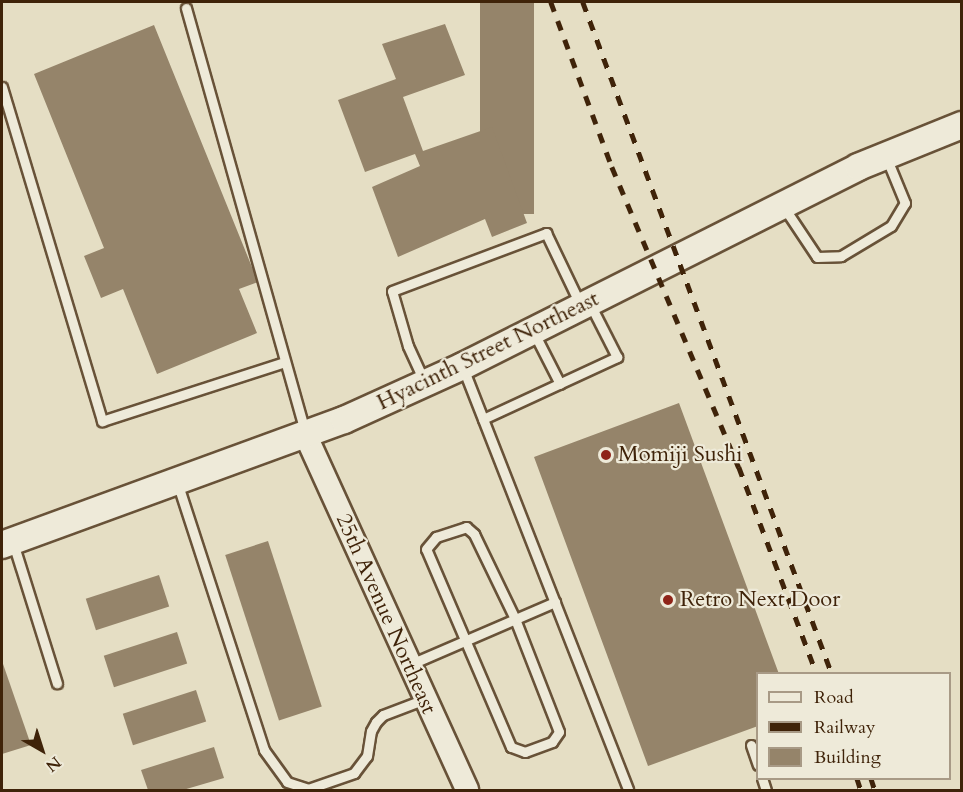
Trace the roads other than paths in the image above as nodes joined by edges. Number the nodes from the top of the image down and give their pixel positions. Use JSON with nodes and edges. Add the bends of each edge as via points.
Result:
{"nodes":[{"id":1,"x":186,"y":8,"type":"dead end"},
{"id":2,"x":2,"y":87,"type":"edge"},
{"id":3,"x":962,"y":124,"type":"edge"},
{"id":4,"x":885,"y":155,"type":"junction"},
{"id":5,"x":782,"y":205,"type":"junction"},
{"id":6,"x":585,"y":304,"type":"junction"},
{"id":7,"x":533,"y":330,"type":"junction"},
{"id":8,"x":285,"y":362,"type":"junction"},
{"id":9,"x":462,"y":366,"type":"junction"},
{"id":10,"x":425,"y":384,"type":"junction"},
{"id":11,"x":560,"y":384,"type":"junction"},
{"id":12,"x":483,"y":419,"type":"junction"},
{"id":13,"x":306,"y":436,"type":"junction"},
{"id":14,"x":177,"y":482,"type":"junction"},
{"id":15,"x":7,"y":543,"type":"edge"},
{"id":16,"x":555,"y":602,"type":"junction"},
{"id":17,"x":515,"y":620,"type":"junction"},
{"id":18,"x":464,"y":642,"type":"junction"},
{"id":19,"x":410,"y":664,"type":"junction"},
{"id":20,"x":57,"y":683,"type":"dead end"},
{"id":21,"x":425,"y":699,"type":"junction"},
{"id":22,"x":751,"y":745,"type":"dead end"},
{"id":23,"x":756,"y":759,"type":"edge"},
{"id":24,"x":467,"y":790,"type":"edge"},
{"id":25,"x":628,"y":790,"type":"edge"}],
"edges":[{"from":1,"to":8,"type":"lane"},
{"from":2,"to":8,"type":"lane","via":[[102,421]]},
{"from":3,"to":4,"type":"main road","name":"Hyacinth Street Northeast"},
{"from":4,"to":5,"type":"main road","name":"Hyacinth Street Northeast"},
{"from":4,"to":5,"type":"lane","via":[[905,203],[891,226],[841,256],[817,257]]},
{"from":5,"to":6,"type":"main road","name":"Hyacinth Street Northeast"},
{"from":6,"to":7,"type":"main road","name":"Hyacinth Street Northeast"},
{"from":6,"to":10,"type":"lane","via":[[546,233],[392,291],[408,346]]},
{"from":6,"to":11,"type":"lane","via":[[617,357]]},
{"from":7,"to":9,"type":"main road","name":"Hyacinth Street Northeast"},
{"from":7,"to":11,"type":"lane"},
{"from":8,"to":13,"type":"lane"},
{"from":9,"to":10,"type":"main road","name":"Hyacinth Street Northeast"},
{"from":9,"to":12,"type":"lane"},
{"from":10,"to":13,"type":"main road","name":"Hyacinth Street Northeast"},
{"from":11,"to":12,"type":"lane"},
{"from":12,"to":16,"type":"lane"},
{"from":13,"to":14,"type":"main road","name":"Hyacinth Street Northeast"},
{"from":13,"to":19,"type":"street","name":"25th Avenue Northeast"},
{"from":14,"to":15,"type":"main road","name":"Hyacinth Street Northeast"},
{"from":14,"to":21,"type":"lane","via":[[264,750],[287,782],[308,789],[354,773],[367,756],[376,722],[383,715]]},
{"from":15,"to":20,"type":"lane"},
{"from":16,"to":17,"type":"lane"},
{"from":16,"to":25,"type":"lane"},
{"from":17,"to":18,"type":"lane"},
{"from":17,"to":18,"type":"lane","via":[[474,534],[466,527],[436,537],[426,549]]},
{"from":17,"to":18,"type":"lane","via":[[559,732],[552,742],[525,752],[511,747]]},
{"from":18,"to":19,"type":"lane"},
{"from":19,"to":21,"type":"street","name":"25th Avenue Northeast"},
{"from":21,"to":24,"type":"street","name":"25th Avenue Northeast"},
{"from":22,"to":23,"type":"lane"}]}
